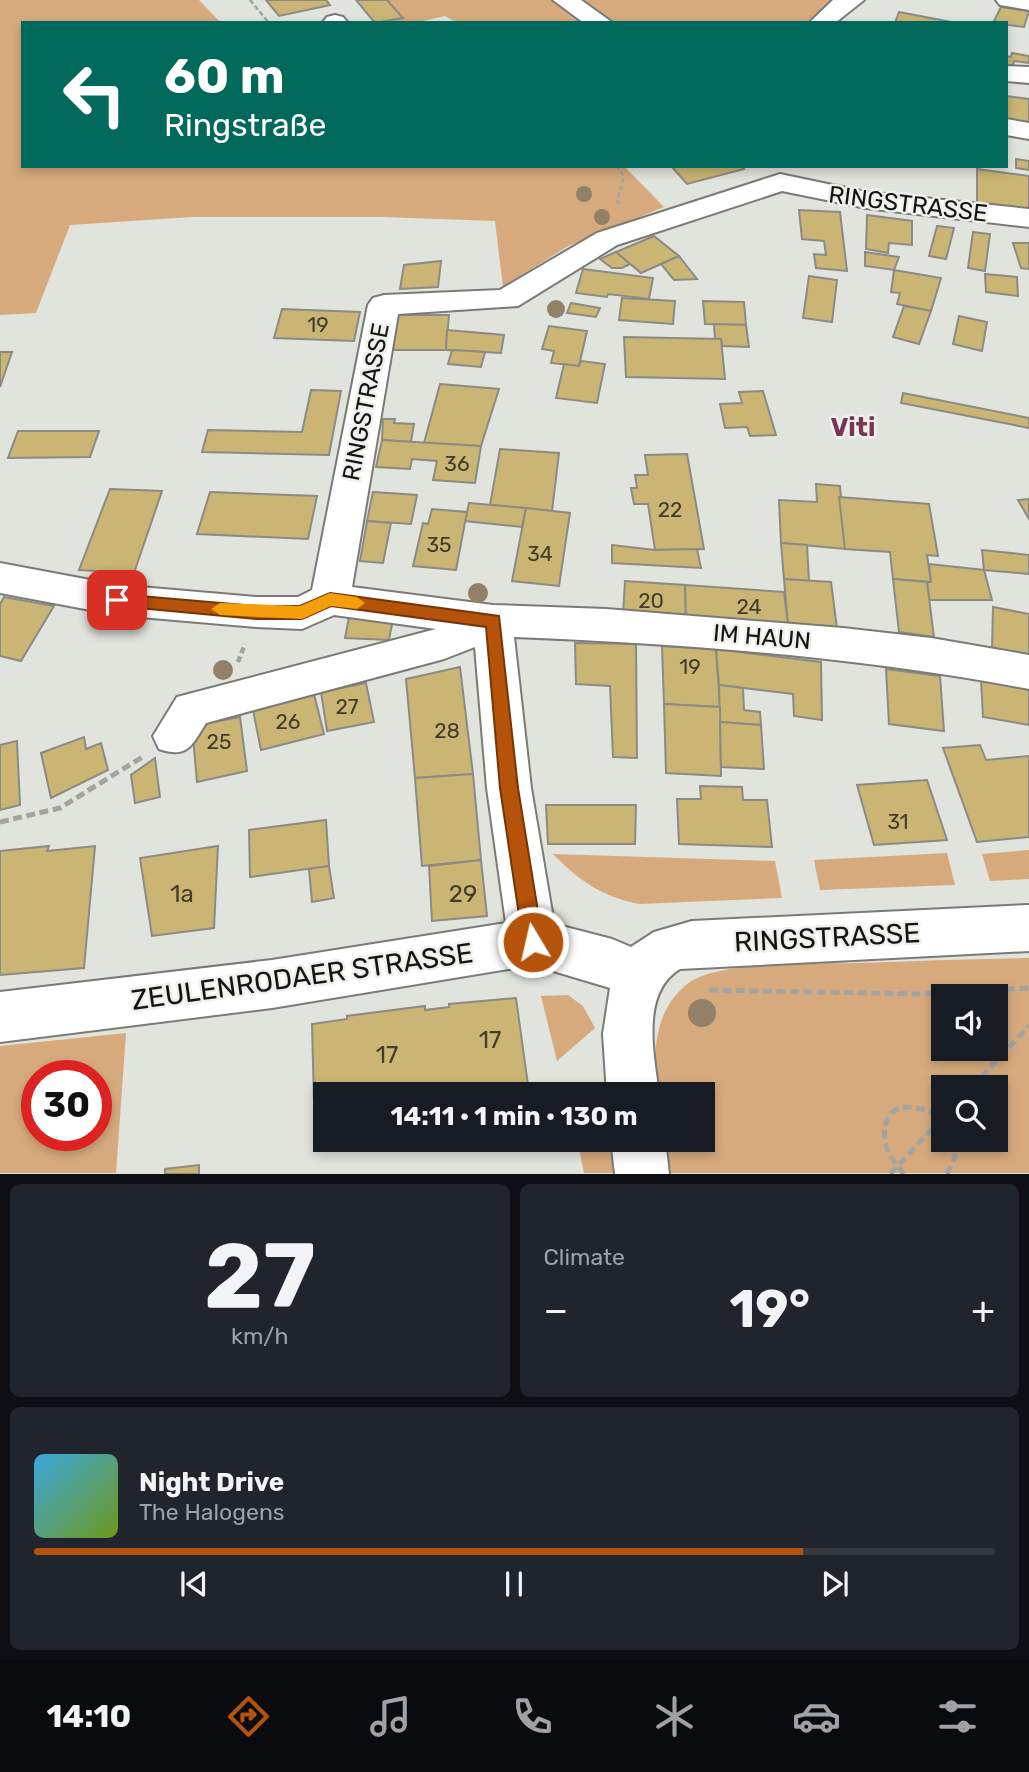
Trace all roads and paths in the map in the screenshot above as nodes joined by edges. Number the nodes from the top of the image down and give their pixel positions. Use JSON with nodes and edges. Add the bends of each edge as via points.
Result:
{"nodes":[{"id":1,"x":250,"y":0,"type":"edge"},
{"id":2,"x":565,"y":0,"type":"edge"},
{"id":3,"x":852,"y":0,"type":"edge"},
{"id":4,"x":1008,"y":0,"type":"edge"},
{"id":5,"x":1029,"y":3,"type":"edge"},
{"id":6,"x":267,"y":21,"type":"edge"},
{"id":7,"x":598,"y":21,"type":"edge"},
{"id":8,"x":823,"y":21,"type":"edge"},
{"id":9,"x":1008,"y":73,"type":"edge"},
{"id":10,"x":1029,"y":75,"type":"edge"},
{"id":11,"x":1008,"y":128,"type":"edge"},
{"id":12,"x":1029,"y":131,"type":"edge"},
{"id":13,"x":771,"y":174,"type":"edge"},
{"id":14,"x":1029,"y":218,"type":"edge"},
{"id":15,"x":0,"y":578,"type":"edge"},
{"id":16,"x":330,"y":599,"type":"junction"},
{"id":17,"x":256,"y":612,"type":"junction"},
{"id":18,"x":493,"y":621,"type":"junction"},
{"id":19,"x":1029,"y":672,"type":"edge"},
{"id":20,"x":225,"y":699,"type":"junction"},
{"id":21,"x":174,"y":736,"type":"joint"},
{"id":22,"x":0,"y":822,"type":"edge"},
{"id":23,"x":1029,"y":928,"type":"edge"},
{"id":24,"x":533,"y":942,"type":"junction"},
{"id":25,"x":639,"y":978,"type":"junction"},
{"id":26,"x":1029,"y":988,"type":"edge"},
{"id":27,"x":705,"y":989,"type":"dead end"},
{"id":28,"x":0,"y":1017,"type":"edge"},
{"id":29,"x":1029,"y":1026,"type":"edge"},
{"id":30,"x":983,"y":1075,"type":"edge"},
{"id":31,"x":632,"y":1082,"type":"edge"},
{"id":32,"x":931,"y":1111,"type":"edge"},
{"id":33,"x":931,"y":1131,"type":"edge"},
{"id":34,"x":639,"y":1152,"type":"edge"},
{"id":35,"x":956,"y":1152,"type":"edge"},
{"id":36,"x":897,"y":1166,"type":"junction"},
{"id":37,"x":642,"y":1174,"type":"edge"},
{"id":38,"x":890,"y":1174,"type":"edge"},
{"id":39,"x":904,"y":1174,"type":"edge"},
{"id":40,"x":947,"y":1174,"type":"edge"}],
"edges":[{"from":1,"to":6,"type":"path"},
{"from":2,"to":7,"type":"street"},
{"from":3,"to":8,"type":"street"},
{"from":4,"to":5,"type":"street"},
{"from":9,"to":10,"type":"street"},
{"from":11,"to":12,"type":"street"},
{"from":13,"to":14,"type":"street","name":"RINGSTRASSE","via":[[866,200]]},
{"from":13,"to":16,"type":"street","name":"RINGSTRASSE","via":[[607,239],[508,299],[384,305]]},
{"from":15,"to":17,"type":"street","via":[[117,600]]},
{"from":16,"to":17,"type":"street","via":[[302,612]]},
{"from":16,"to":18,"type":"street"},
{"from":17,"to":20,"type":"path"},
{"from":18,"to":19,"type":"street","name":"IM HAUN","via":[[843,644]]},
{"from":18,"to":20,"type":"street","via":[[444,643]]},
{"from":18,"to":24,"type":"street","via":[[509,788]]},
{"from":20,"to":21,"type":"street","via":[[192,709]]},
{"from":21,"to":22,"type":"path","via":[[60,808]]},
{"from":23,"to":25,"type":"street","name":"RINGSTRASSE","via":[[692,944],[660,955]]},
{"from":24,"to":25,"type":"street","name":"ZEULENRODAER STRASSE","via":[[612,963]]},
{"from":24,"to":28,"type":"street","name":"ZEULENRODAER STRASSE","via":[[272,984]]},
{"from":25,"to":31,"type":"street","via":[[629,1009],[627,1037]]},
{"from":26,"to":27,"type":"path","via":[[920,994]]},
{"from":29,"to":30,"type":"path"},
{"from":32,"to":36,"type":"path","via":[[914,1105],[889,1116],[884,1144]]},
{"from":33,"to":36,"type":"path"},
{"from":34,"to":37,"type":"street"},
{"from":35,"to":40,"type":"path"},
{"from":36,"to":38,"type":"path"},
{"from":36,"to":39,"type":"path"}]}
